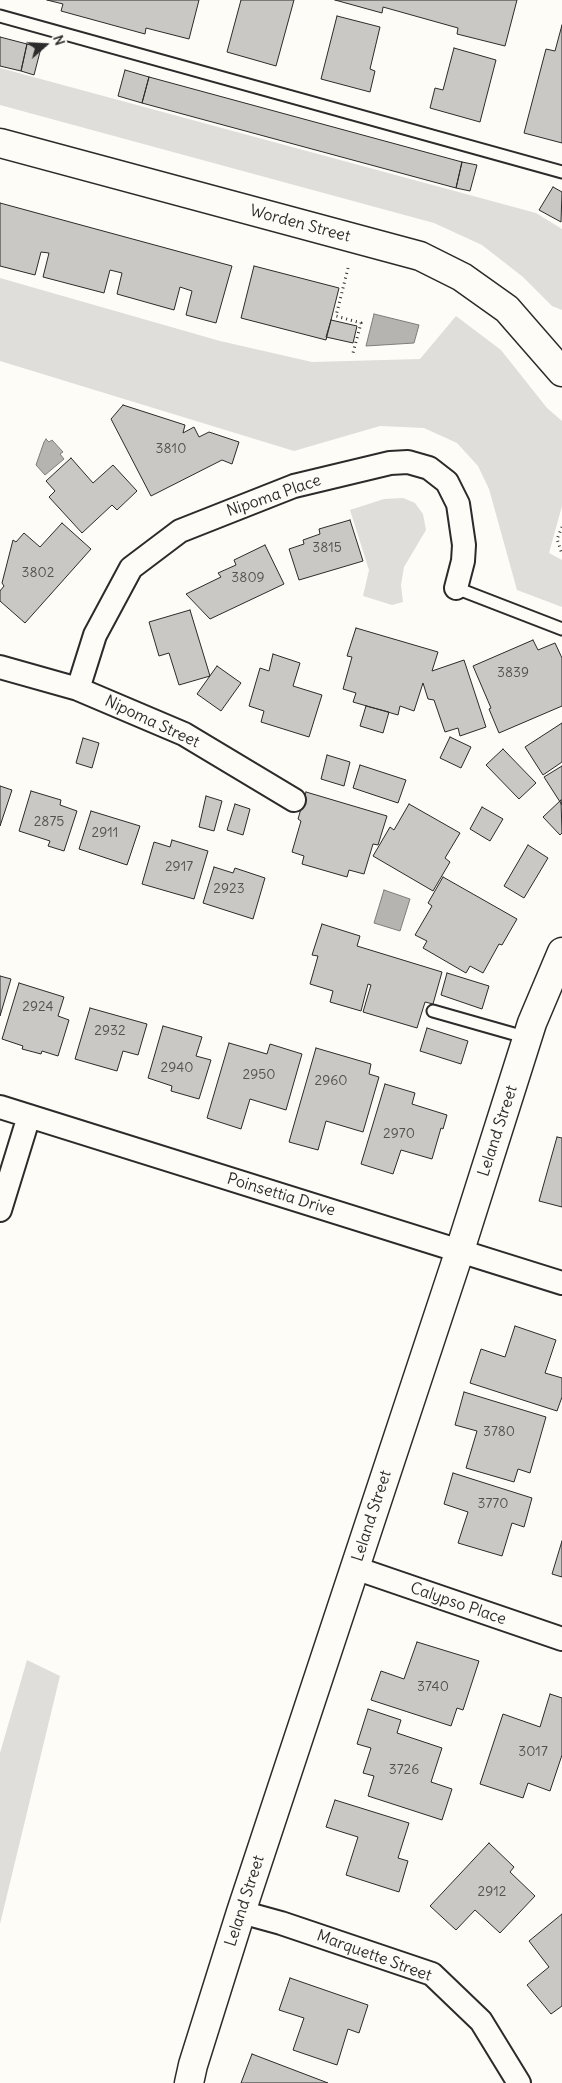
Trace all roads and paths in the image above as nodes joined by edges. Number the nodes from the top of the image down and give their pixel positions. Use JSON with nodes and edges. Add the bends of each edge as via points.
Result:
{"nodes":[{"id":1,"x":0,"y":16,"type":"edge"},
{"id":2,"x":0,"y":143,"type":"edge"},
{"id":3,"x":562,"y":172,"type":"edge"},
{"id":4,"x":348,"y":268,"type":"dead end"},
{"id":5,"x":354,"y":353,"type":"dead end"},
{"id":6,"x":562,"y":372,"type":"edge"},
{"id":7,"x":562,"y":528,"type":"edge"},
{"id":8,"x":562,"y":554,"type":"edge"},
{"id":9,"x":456,"y":588,"type":"joint"},
{"id":10,"x":562,"y":629,"type":"edge"},
{"id":11,"x":0,"y":667,"type":"edge"},
{"id":12,"x":78,"y":689,"type":"junction"},
{"id":13,"x":294,"y":800,"type":"dead end"},
{"id":14,"x":562,"y":952,"type":"edge"},
{"id":15,"x":434,"y":1011,"type":"dead end"},
{"id":16,"x":528,"y":1038,"type":"junction"},
{"id":17,"x":0,"y":1107,"type":"edge"},
{"id":18,"x":30,"y":1116,"type":"junction"},
{"id":19,"x":0,"y":1210,"type":"edge"},
{"id":20,"x":460,"y":1250,"type":"junction"},
{"id":21,"x":562,"y":1283,"type":"edge"},
{"id":22,"x":355,"y":1568,"type":"junction"},
{"id":23,"x":562,"y":1639,"type":"edge"},
{"id":24,"x":241,"y":1912,"type":"junction"},
{"id":25,"x":189,"y":2083,"type":"edge"},
{"id":26,"x":519,"y":2083,"type":"edge"}],
"edges":[{"from":1,"to":3,"type":"lane"},
{"from":2,"to":6,"type":"street","name":"Worden Street","via":[[420,256],[462,277],[507,309]]},
{"from":4,"to":5,"type":"path","via":[[336,316],[362,321]]},
{"from":7,"to":8,"type":"path","via":[[557,538]]},
{"from":9,"to":10,"type":"lane"},
{"from":9,"to":12,"type":"street","name":"Nipoma Place","via":[[464,545],[458,504],[447,482],[429,468],[408,462],[390,463],[294,486],[180,531],[131,568],[94,635]]},
{"from":11,"to":12,"type":"street","name":"Nipoma Street"},
{"from":12,"to":13,"type":"street","name":"Nipoma Street","via":[[184,734]]},
{"from":14,"to":16,"type":"street","name":"Leland Street"},
{"from":15,"to":16,"type":"lane"},
{"from":16,"to":20,"type":"street","name":"Leland Street"},
{"from":17,"to":18,"type":"street","name":"Poinsettia Drive"},
{"from":18,"to":19,"type":"street"},
{"from":18,"to":20,"type":"street","name":"Poinsettia Drive"},
{"from":20,"to":21,"type":"street","name":"Poinsettia Drive"},
{"from":20,"to":22,"type":"street","name":"Leland Street"},
{"from":22,"to":23,"type":"street","name":"Calypso Place"},
{"from":22,"to":24,"type":"street","name":"Leland Street"},
{"from":24,"to":25,"type":"street","name":"Leland Street"},
{"from":24,"to":26,"type":"street","name":"Marquette Street","via":[[432,1974],[482,2021]]}]}
